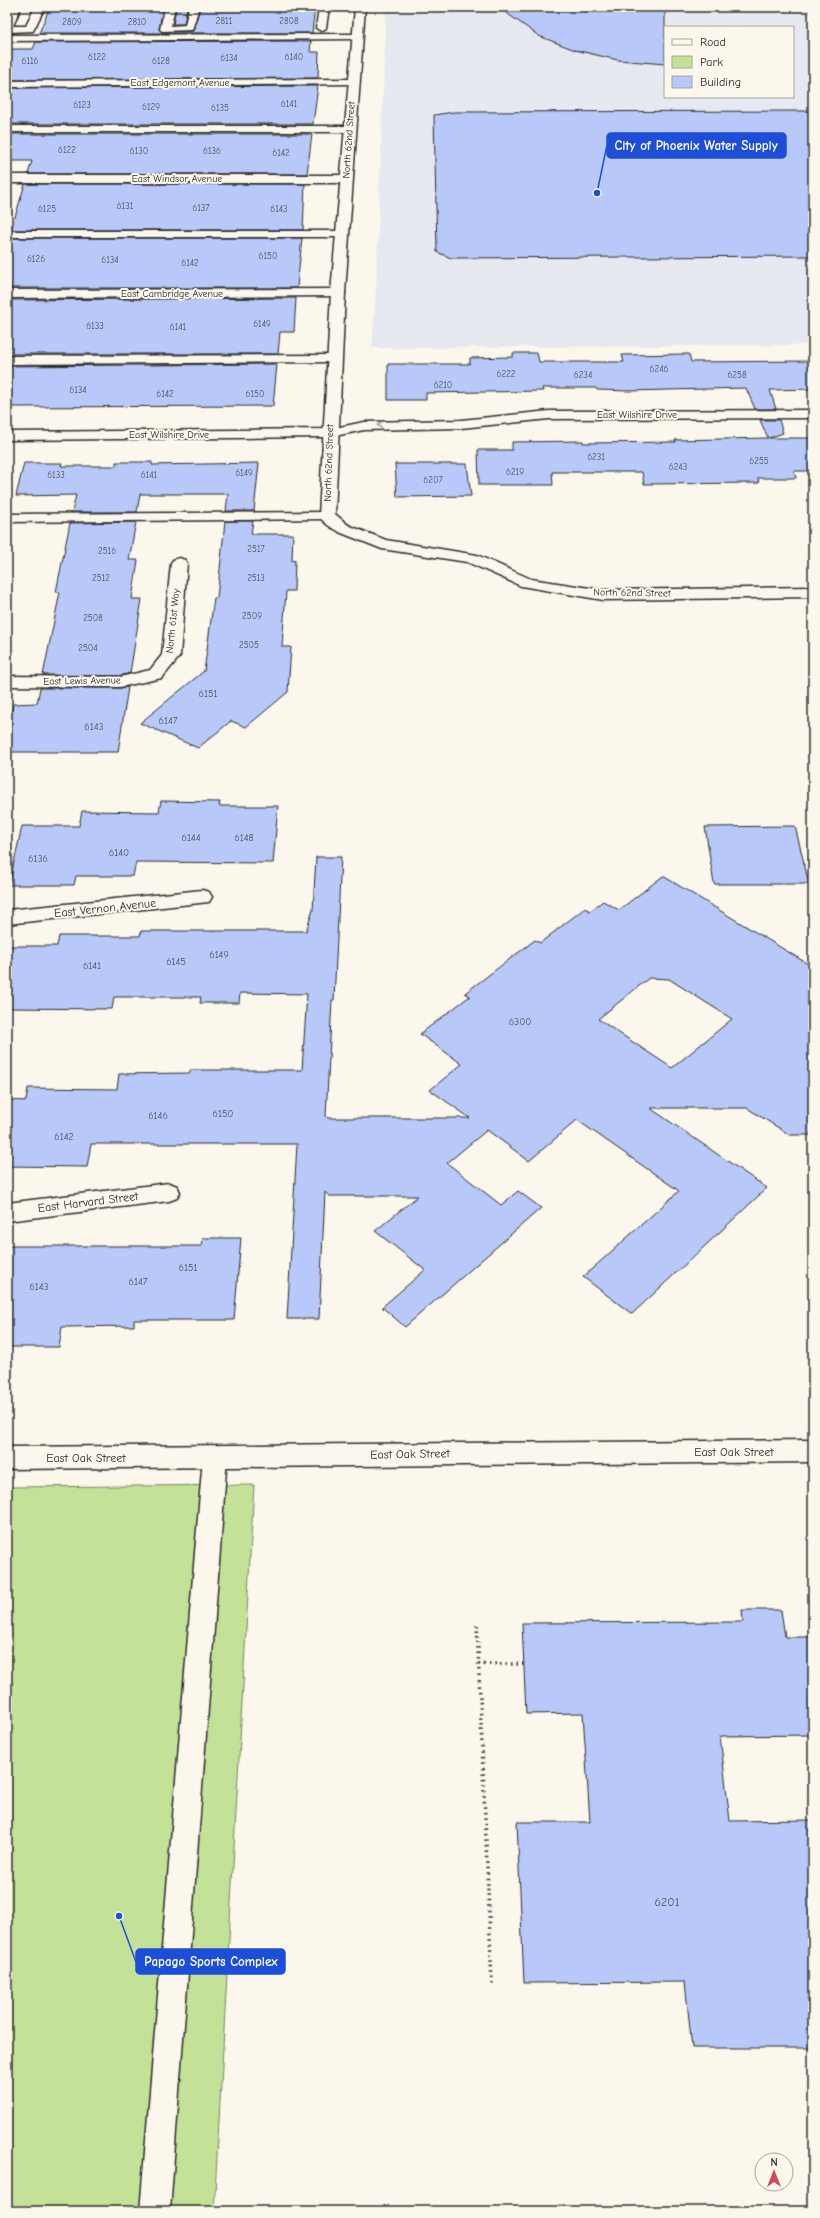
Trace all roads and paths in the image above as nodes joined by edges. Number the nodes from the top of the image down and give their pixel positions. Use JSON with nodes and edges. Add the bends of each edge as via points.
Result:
{"nodes":[{"id":1,"x":16,"y":7,"type":"edge"},
{"id":2,"x":40,"y":7,"type":"edge"},
{"id":3,"x":170,"y":7,"type":"edge"},
{"id":4,"x":194,"y":7,"type":"edge"},
{"id":5,"x":324,"y":7,"type":"edge"},
{"id":6,"x":360,"y":7,"type":"edge"},
{"id":7,"x":321,"y":28,"type":"dead end"},
{"id":8,"x":7,"y":29,"type":"edge"},
{"id":9,"x":358,"y":37,"type":"junction"},
{"id":10,"x":7,"y":38,"type":"edge"},
{"id":11,"x":354,"y":82,"type":"junction"},
{"id":12,"x":7,"y":84,"type":"edge"},
{"id":13,"x":350,"y":128,"type":"junction"},
{"id":14,"x":7,"y":129,"type":"edge"},
{"id":15,"x":7,"y":179,"type":"edge"},
{"id":16,"x":346,"y":179,"type":"junction"},
{"id":17,"x":7,"y":234,"type":"edge"},
{"id":18,"x":342,"y":234,"type":"junction"},
{"id":19,"x":7,"y":294,"type":"edge"},
{"id":20,"x":338,"y":294,"type":"junction"},
{"id":21,"x":334,"y":359,"type":"junction"},
{"id":22,"x":7,"y":360,"type":"edge"},
{"id":23,"x":813,"y":414,"type":"edge"},
{"id":24,"x":461,"y":424,"type":"junction"},
{"id":25,"x":330,"y":433,"type":"junction"},
{"id":26,"x":7,"y":436,"type":"edge"},
{"id":27,"x":379,"y":440,"type":"dead end"},
{"id":28,"x":364,"y":442,"type":"dead end"},
{"id":29,"x":327,"y":516,"type":"junction"},
{"id":30,"x":7,"y":518,"type":"edge"},
{"id":31,"x":179,"y":563,"type":"dead end"},
{"id":32,"x":813,"y":592,"type":"edge"},
{"id":33,"x":156,"y":674,"type":"joint"},
{"id":34,"x":7,"y":682,"type":"edge"},
{"id":35,"x":202,"y":897,"type":"dead end"},
{"id":36,"x":7,"y":917,"type":"edge"},
{"id":37,"x":169,"y":1192,"type":"dead end"},
{"id":38,"x":7,"y":1212,"type":"edge"},
{"id":39,"x":813,"y":1451,"type":"edge"},
{"id":40,"x":216,"y":1457,"type":"junction"},
{"id":41,"x":7,"y":1458,"type":"edge"},
{"id":42,"x":477,"y":1625,"type":"dead end"},
{"id":43,"x":478,"y":1664,"type":"junction"},
{"id":44,"x":524,"y":1664,"type":"dead end"},
{"id":45,"x":492,"y":1985,"type":"dead end"},
{"id":46,"x":155,"y":2211,"type":"edge"}],
"edges":[{"from":1,"to":8,"type":"lane"},
{"from":2,"to":8,"type":"lane","via":[[30,29]]},
{"from":3,"to":4,"type":"lane","via":[[166,29],[188,28]]},
{"from":5,"to":7,"type":"lane"},
{"from":6,"to":9,"type":"street","name":"North 62nd Street"},
{"from":9,"to":10,"type":"lane"},
{"from":9,"to":11,"type":"street","name":"North 62nd Street"},
{"from":11,"to":12,"type":"street","name":"East Edgemont Avenue"},
{"from":11,"to":13,"type":"street","name":"North 62nd Street"},
{"from":13,"to":14,"type":"lane"},
{"from":13,"to":16,"type":"street","name":"North 62nd Street"},
{"from":15,"to":16,"type":"street","name":"East Windsor Avenue"},
{"from":16,"to":18,"type":"street","name":"North 62nd Street"},
{"from":17,"to":18,"type":"lane"},
{"from":18,"to":20,"type":"street","name":"North 62nd Street"},
{"from":19,"to":20,"type":"street","name":"East Cambridge Avenue"},
{"from":20,"to":21,"type":"street","name":"North 62nd Street"},
{"from":21,"to":22,"type":"lane"},
{"from":21,"to":25,"type":"street","name":"North 62nd Street"},
{"from":23,"to":24,"type":"street","name":"East Wilshire Drive","via":[[549,415]]},
{"from":24,"to":25,"type":"street","name":"East Wilshire Drive","one_way":true,"via":[[364,426]]},
{"from":24,"to":27,"type":"street","name":"East Wilshire Drive","via":[[435,433]]},
{"from":25,"to":26,"type":"street","name":"East Wilshire Drive"},
{"from":25,"to":28,"type":"street","name":"East Wilshire Drive"},
{"from":25,"to":29,"type":"street","name":"North 62nd Street"},
{"from":29,"to":30,"type":"lane"},
{"from":29,"to":32,"type":"street","name":"North 62nd Street","via":[[345,529],[382,544],[471,558],[527,583],[603,594]]},
{"from":31,"to":33,"type":"street","name":"North 61st Way","via":[[171,656]]},
{"from":33,"to":34,"type":"street","name":"East Lewis Avenue","via":[[120,682]]},
{"from":35,"to":36,"type":"street","name":"East Vernon Avenue"},
{"from":37,"to":38,"type":"street","name":"East Harvard Street"},
{"from":39,"to":40,"type":"street","name":"East Oak Street"},
{"from":40,"to":41,"type":"street","name":"East Oak Street"},
{"from":40,"to":46,"type":"lane"},
{"from":42,"to":43,"type":"path"},
{"from":43,"to":44,"type":"path"},
{"from":43,"to":45,"type":"path"}]}
